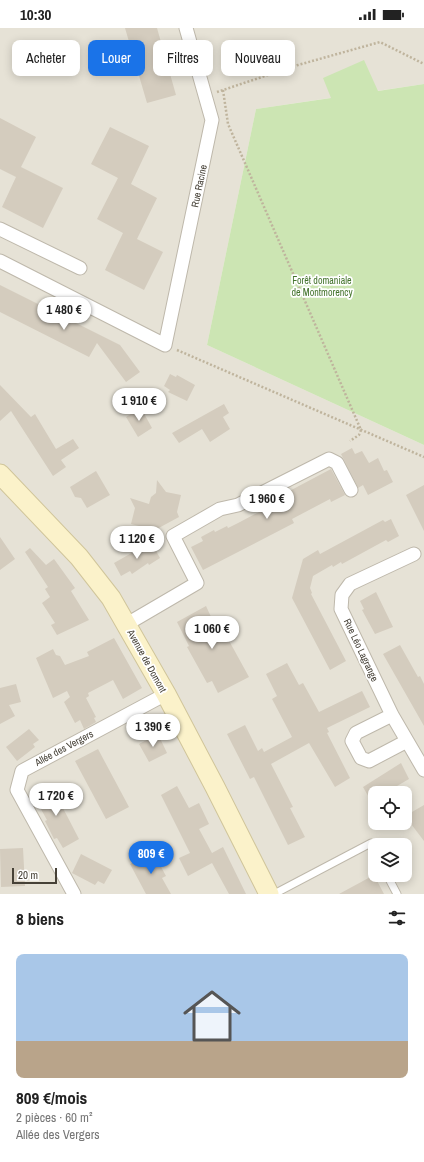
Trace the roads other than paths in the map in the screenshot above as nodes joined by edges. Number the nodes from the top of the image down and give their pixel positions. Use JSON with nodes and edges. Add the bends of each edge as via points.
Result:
{"nodes":[{"id":1,"x":186,"y":28,"type":"edge"},
{"id":2,"x":0,"y":229,"type":"edge"},
{"id":3,"x":0,"y":261,"type":"edge"},
{"id":4,"x":80,"y":268,"type":"dead end"},
{"id":5,"x":0,"y":474,"type":"edge"},
{"id":6,"x":351,"y":490,"type":"dead end"},
{"id":7,"x":414,"y":554,"type":"dead end"},
{"id":8,"x":127,"y":624,"type":"junction"},
{"id":9,"x":166,"y":694,"type":"junction"},
{"id":10,"x":392,"y":716,"type":"junction"},
{"id":11,"x":407,"y":741,"type":"junction"},
{"id":12,"x":424,"y":770,"type":"edge"},
{"id":13,"x":368,"y":845,"type":"edge"},
{"id":14,"x":391,"y":882,"type":"edge"},
{"id":15,"x":74,"y":894,"type":"edge"},
{"id":16,"x":269,"y":894,"type":"edge"},
{"id":17,"x":274,"y":894,"type":"edge"},
{"id":18,"x":397,"y":894,"type":"edge"}],
"edges":[{"from":1,"to":3,"type":"street","name":"Rue Racine","via":[[212,120],[165,345]]},
{"from":2,"to":4,"type":"street"},
{"from":5,"to":8,"type":"main road","name":"Avenue de Domont","via":[[79,557]]},
{"from":6,"to":8,"type":"street","via":[[337,463],[329,459],[238,505],[220,509],[173,536],[197,583]]},
{"from":7,"to":10,"type":"street","name":"Rue Léo Lagrange","via":[[350,584],[342,595],[341,609]]},
{"from":8,"to":9,"type":"main road","name":"Avenue de Domont"},
{"from":9,"to":15,"type":"street","name":"Allée des Vergers","via":[[22,771],[17,790]]},
{"from":9,"to":16,"type":"main road","name":"Avenue de Domont"},
{"from":10,"to":11,"type":"street","name":"Rue Léo Lagrange"},
{"from":10,"to":11,"type":"street","via":[[356,733],[352,741],[361,758],[369,761]]},
{"from":11,"to":12,"type":"street","name":"Rue Léo Lagrange"},
{"from":13,"to":17,"type":"lane"},
{"from":14,"to":18,"type":"lane"}]}
